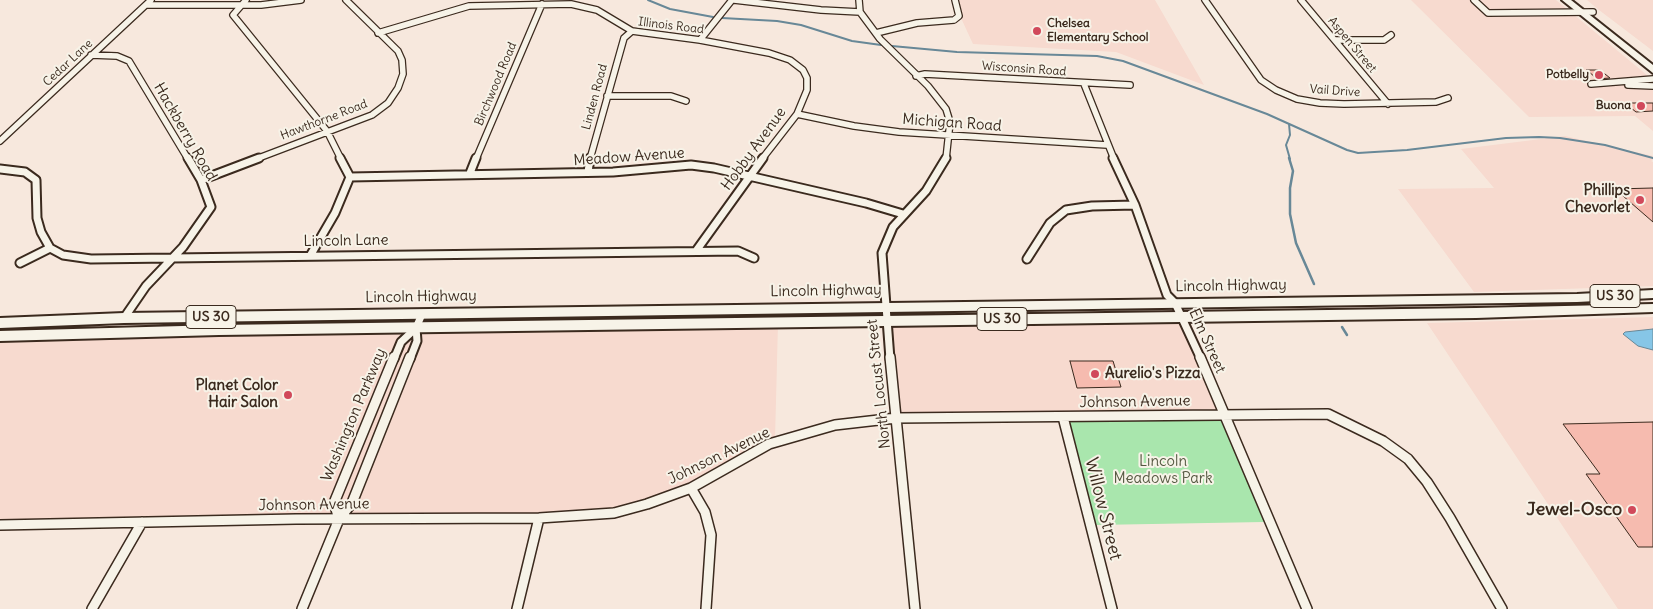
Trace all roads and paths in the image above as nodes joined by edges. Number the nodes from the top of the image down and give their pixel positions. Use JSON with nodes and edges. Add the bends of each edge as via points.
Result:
{"nodes":[{"id":1,"x":151,"y":0,"type":"edge"},
{"id":2,"x":301,"y":0,"type":"edge"},
{"id":3,"x":346,"y":0,"type":"edge"},
{"id":4,"x":733,"y":0,"type":"edge"},
{"id":5,"x":859,"y":0,"type":"edge"},
{"id":6,"x":955,"y":0,"type":"edge"},
{"id":7,"x":1205,"y":0,"type":"edge"},
{"id":8,"x":1301,"y":0,"type":"edge"},
{"id":9,"x":1474,"y":0,"type":"edge"},
{"id":10,"x":1566,"y":0,"type":"edge"},
{"id":11,"x":1578,"y":0,"type":"edge"},
{"id":12,"x":244,"y":3,"type":"edge"},
{"id":13,"x":542,"y":4,"type":"junction"},
{"id":14,"x":146,"y":5,"type":"junction"},
{"id":15,"x":860,"y":12,"type":"junction"},
{"id":16,"x":1582,"y":12,"type":"junction"},
{"id":17,"x":1593,"y":12,"type":"junction"},
{"id":18,"x":632,"y":32,"type":"junction"},
{"id":19,"x":378,"y":33,"type":"junction"},
{"id":20,"x":876,"y":33,"type":"junction"},
{"id":21,"x":1391,"y":34,"type":"dead end"},
{"id":22,"x":700,"y":40,"type":"junction"},
{"id":23,"x":1335,"y":40,"type":"junction"},
{"id":24,"x":91,"y":55,"type":"junction"},
{"id":25,"x":1653,"y":59,"type":"edge"},
{"id":26,"x":790,"y":60,"type":"joint"},
{"id":27,"x":1653,"y":70,"type":"edge"},
{"id":28,"x":916,"y":76,"type":"junction"},
{"id":29,"x":1653,"y":79,"type":"edge"},
{"id":30,"x":1084,"y":84,"type":"junction"},
{"id":31,"x":1130,"y":85,"type":"dead end"},
{"id":32,"x":1653,"y":86,"type":"edge"},
{"id":33,"x":607,"y":96,"type":"junction"},
{"id":34,"x":1448,"y":98,"type":"dead end"},
{"id":35,"x":686,"y":102,"type":"dead end"},
{"id":36,"x":1388,"y":104,"type":"junction"},
{"id":37,"x":797,"y":114,"type":"junction"},
{"id":38,"x":327,"y":131,"type":"junction"},
{"id":39,"x":949,"y":135,"type":"junction"},
{"id":40,"x":0,"y":141,"type":"edge"},
{"id":41,"x":1107,"y":145,"type":"junction"},
{"id":42,"x":0,"y":169,"type":"edge"},
{"id":43,"x":588,"y":172,"type":"junction"},
{"id":44,"x":470,"y":174,"type":"junction"},
{"id":45,"x":749,"y":176,"type":"junction"},
{"id":46,"x":350,"y":177,"type":"junction"},
{"id":47,"x":201,"y":180,"type":"junction"},
{"id":48,"x":1135,"y":205,"type":"junction"},
{"id":49,"x":903,"y":214,"type":"junction"},
{"id":50,"x":50,"y":248,"type":"junction"},
{"id":51,"x":696,"y":251,"type":"junction"},
{"id":52,"x":175,"y":256,"type":"junction"},
{"id":53,"x":310,"y":256,"type":"junction"},
{"id":54,"x":754,"y":258,"type":"dead end"},
{"id":55,"x":1027,"y":259,"type":"dead end"},
{"id":56,"x":20,"y":263,"type":"dead end"},
{"id":57,"x":1653,"y":294,"type":"edge"},
{"id":58,"x":1174,"y":303,"type":"junction"},
{"id":59,"x":886,"y":307,"type":"junction"},
{"id":60,"x":1653,"y":308,"type":"edge"},
{"id":61,"x":422,"y":314,"type":"junction"},
{"id":62,"x":1182,"y":317,"type":"junction"},
{"id":63,"x":124,"y":318,"type":"junction"},
{"id":64,"x":886,"y":320,"type":"junction"},
{"id":65,"x":0,"y":323,"type":"edge"},
{"id":66,"x":416,"y":328,"type":"junction"},
{"id":67,"x":0,"y":336,"type":"edge"},
{"id":68,"x":1223,"y":415,"type":"junction"},
{"id":69,"x":1063,"y":417,"type":"junction"},
{"id":70,"x":896,"y":418,"type":"junction"},
{"id":71,"x":691,"y":488,"type":"junction"},
{"id":72,"x":539,"y":518,"type":"junction"},
{"id":73,"x":339,"y":519,"type":"junction"},
{"id":74,"x":142,"y":522,"type":"junction"},
{"id":75,"x":0,"y":525,"type":"edge"},
{"id":76,"x":92,"y":609,"type":"edge"},
{"id":77,"x":302,"y":609,"type":"edge"},
{"id":78,"x":517,"y":609,"type":"edge"},
{"id":79,"x":706,"y":609,"type":"edge"},
{"id":80,"x":915,"y":609,"type":"edge"},
{"id":81,"x":1112,"y":609,"type":"edge"},
{"id":82,"x":1307,"y":609,"type":"edge"},
{"id":83,"x":1502,"y":609,"type":"edge"}],
"edges":[{"from":1,"to":14,"type":"street","name":"Cedar Lane"},
{"from":2,"to":12,"type":"street","via":[[282,4]]},
{"from":3,"to":19,"type":"street","name":"Hawthorne Road"},
{"from":4,"to":15,"type":"street"},
{"from":4,"to":22,"type":"street"},
{"from":5,"to":15,"type":"street"},
{"from":6,"to":20,"type":"street","via":[[959,16],[954,20],[917,23]]},
{"from":7,"to":36,"type":"street","name":"Vail Drive","via":[[1256,74],[1269,86],[1297,99],[1320,103]]},
{"from":8,"to":23,"type":"street","name":"Aspen Street"},
{"from":9,"to":16,"type":"street","via":[[1488,13]]},
{"from":10,"to":16,"type":"main road"},
{"from":11,"to":17,"type":"main road"},
{"from":12,"to":14,"type":"street"},
{"from":12,"to":38,"type":"street","via":[[233,15]]},
{"from":13,"to":18,"type":"street","name":"Illinois Road","via":[[585,6]]},
{"from":13,"to":19,"type":"street","name":"Illinois Road","via":[[469,6]]},
{"from":13,"to":44,"type":"street","name":"Birchwood Road"},
{"from":14,"to":24,"type":"street","name":"Cedar Lane"},
{"from":15,"to":20,"type":"street","name":"North Locust Street"},
{"from":16,"to":17,"type":"street"},
{"from":16,"to":27,"type":"main road"},
{"from":17,"to":25,"type":"main road"},
{"from":18,"to":22,"type":"street","name":"Illinois Road"},
{"from":18,"to":33,"type":"street","name":"Linden Road","via":[[624,38]]},
{"from":19,"to":38,"type":"street","name":"Hawthorne Road","via":[[398,51],[402,60],[403,74],[398,88],[388,103],[372,115]]},
{"from":20,"to":28,"type":"street","name":"North Locust Street"},
{"from":21,"to":23,"type":"street","via":[[1384,40]]},
{"from":22,"to":26,"type":"street","name":"Illinois Road","via":[[769,52]]},
{"from":23,"to":36,"type":"street","name":"Aspen Street"},
{"from":24,"to":40,"type":"street","name":"Cedar Lane"},
{"from":24,"to":47,"type":"street","name":"Hackberry Road","via":[[116,56],[129,61]]},
{"from":26,"to":37,"type":"street","name":"Hobby Avenue","via":[[803,70],[807,78],[807,90]]},
{"from":28,"to":30,"type":"street","name":"Wisconsin Road","via":[[931,74]]},
{"from":28,"to":39,"type":"street","name":"North Locust Street","via":[[946,109]]},
{"from":29,"to":32,"type":"street","via":[[1591,84]]},
{"from":30,"to":31,"type":"street","name":"Wisconsin Road"},
{"from":30,"to":41,"type":"street","name":"Elm Street"},
{"from":33,"to":35,"type":"street","via":[[671,96]]},
{"from":33,"to":43,"type":"street","name":"Linden Road"},
{"from":34,"to":36,"type":"street","name":"Vail Drive","via":[[1436,102]]},
{"from":37,"to":39,"type":"street","name":"Michigan Road","via":[[868,128]]},
{"from":37,"to":45,"type":"street","name":"Hobby Avenue"},
{"from":38,"to":46,"type":"street"},
{"from":38,"to":47,"type":"street","name":"Hawthorne Road"},
{"from":39,"to":41,"type":"street","name":"Michigan Road"},
{"from":39,"to":49,"type":"street","name":"North Locust Street","via":[[942,166],[926,191]]},
{"from":41,"to":48,"type":"street","name":"Elm Street"},
{"from":42,"to":50,"type":"street","via":[[25,172],[36,180],[37,218]]},
{"from":43,"to":44,"type":"street","name":"Meadow Avenue"},
{"from":43,"to":45,"type":"street","name":"Meadow Avenue","via":[[691,165]]},
{"from":44,"to":46,"type":"street","name":"Meadow Avenue"},
{"from":45,"to":49,"type":"street","name":"Meadow Avenue"},
{"from":45,"to":51,"type":"street","name":"Hobby Avenue"},
{"from":46,"to":53,"type":"street","via":[[335,213]]},
{"from":47,"to":52,"type":"street","name":"Hackberry Road","via":[[211,207]]},
{"from":48,"to":55,"type":"street","via":[[1066,210],[1050,223]]},
{"from":48,"to":58,"type":"street","name":"Elm Street","via":[[1167,296]]},
{"from":49,"to":59,"type":"street","name":"North Locust Street","via":[[888,235],[882,253]]},
{"from":50,"to":52,"type":"street","name":"Lincoln Lane","via":[[63,255],[91,260]]},
{"from":50,"to":56,"type":"street"},
{"from":51,"to":53,"type":"street","name":"Lincoln Lane"},
{"from":51,"to":54,"type":"street","name":"Lincoln Lane","via":[[738,251]]},
{"from":52,"to":53,"type":"street","name":"Lincoln Lane"},
{"from":52,"to":63,"type":"street","name":"Hackberry Road","via":[[146,286]]},
{"from":57,"to":58,"type":"main road","name":"Lincoln Highway","number":"US 30","via":[[1577,298]]},
{"from":58,"to":59,"type":"main road","name":"Lincoln Highway","number":"US 30"},
{"from":58,"to":62,"type":"street","name":"Elm Street"},
{"from":59,"to":61,"type":"main road","name":"Lincoln Highway","number":"US 30"},
{"from":59,"to":64,"type":"street","name":"North Locust Street"},
{"from":60,"to":62,"type":"main road","name":"Lincoln Highway","number":"US 30"},
{"from":61,"to":63,"type":"main road","name":"Lincoln Highway","number":"US 30"},
{"from":61,"to":66,"type":"street","name":"Washington Parkway"},
{"from":62,"to":64,"type":"main road","name":"Lincoln Highway","number":"US 30"},
{"from":62,"to":68,"type":"street","name":"Elm Street"},
{"from":63,"to":65,"type":"main road","name":"Lincoln Highway","number":"US 30"},
{"from":64,"to":66,"type":"main road","name":"Lincoln Highway","number":"US 30"},
{"from":64,"to":70,"type":"street","name":"North Locust Street"},
{"from":66,"to":67,"type":"main road","name":"Lincoln Highway","number":"US 30"},
{"from":66,"to":73,"type":"street","name":"Washington Parkway","via":[[417,341],[352,503]]},
{"from":66,"to":73,"type":"street","name":"Washington Parkway","via":[[401,342],[356,447],[334,503]]},
{"from":68,"to":69,"type":"street","name":"Johnson Avenue"},
{"from":68,"to":82,"type":"street","name":"Elm Street"},
{"from":68,"to":83,"type":"street","name":"Johnson Avenue","via":[[1328,414],[1383,441],[1408,459],[1427,482]]},
{"from":69,"to":70,"type":"street","name":"Johnson Avenue"},
{"from":69,"to":81,"type":"street","name":"Willow Street"},
{"from":70,"to":71,"type":"street","name":"Johnson Avenue","via":[[835,425],[769,444]]},
{"from":70,"to":80,"type":"street","name":"North Locust Street"},
{"from":71,"to":72,"type":"street","name":"Johnson Avenue","via":[[614,513]]},
{"from":71,"to":79,"type":"street","via":[[706,512],[711,535]]},
{"from":72,"to":73,"type":"street","name":"Johnson Avenue"},
{"from":72,"to":78,"type":"street"},
{"from":73,"to":74,"type":"street","name":"Johnson Avenue"},
{"from":73,"to":77,"type":"street","name":"Washington Parkway"},
{"from":74,"to":75,"type":"street","name":"Johnson Avenue"},
{"from":74,"to":76,"type":"street"}]}
